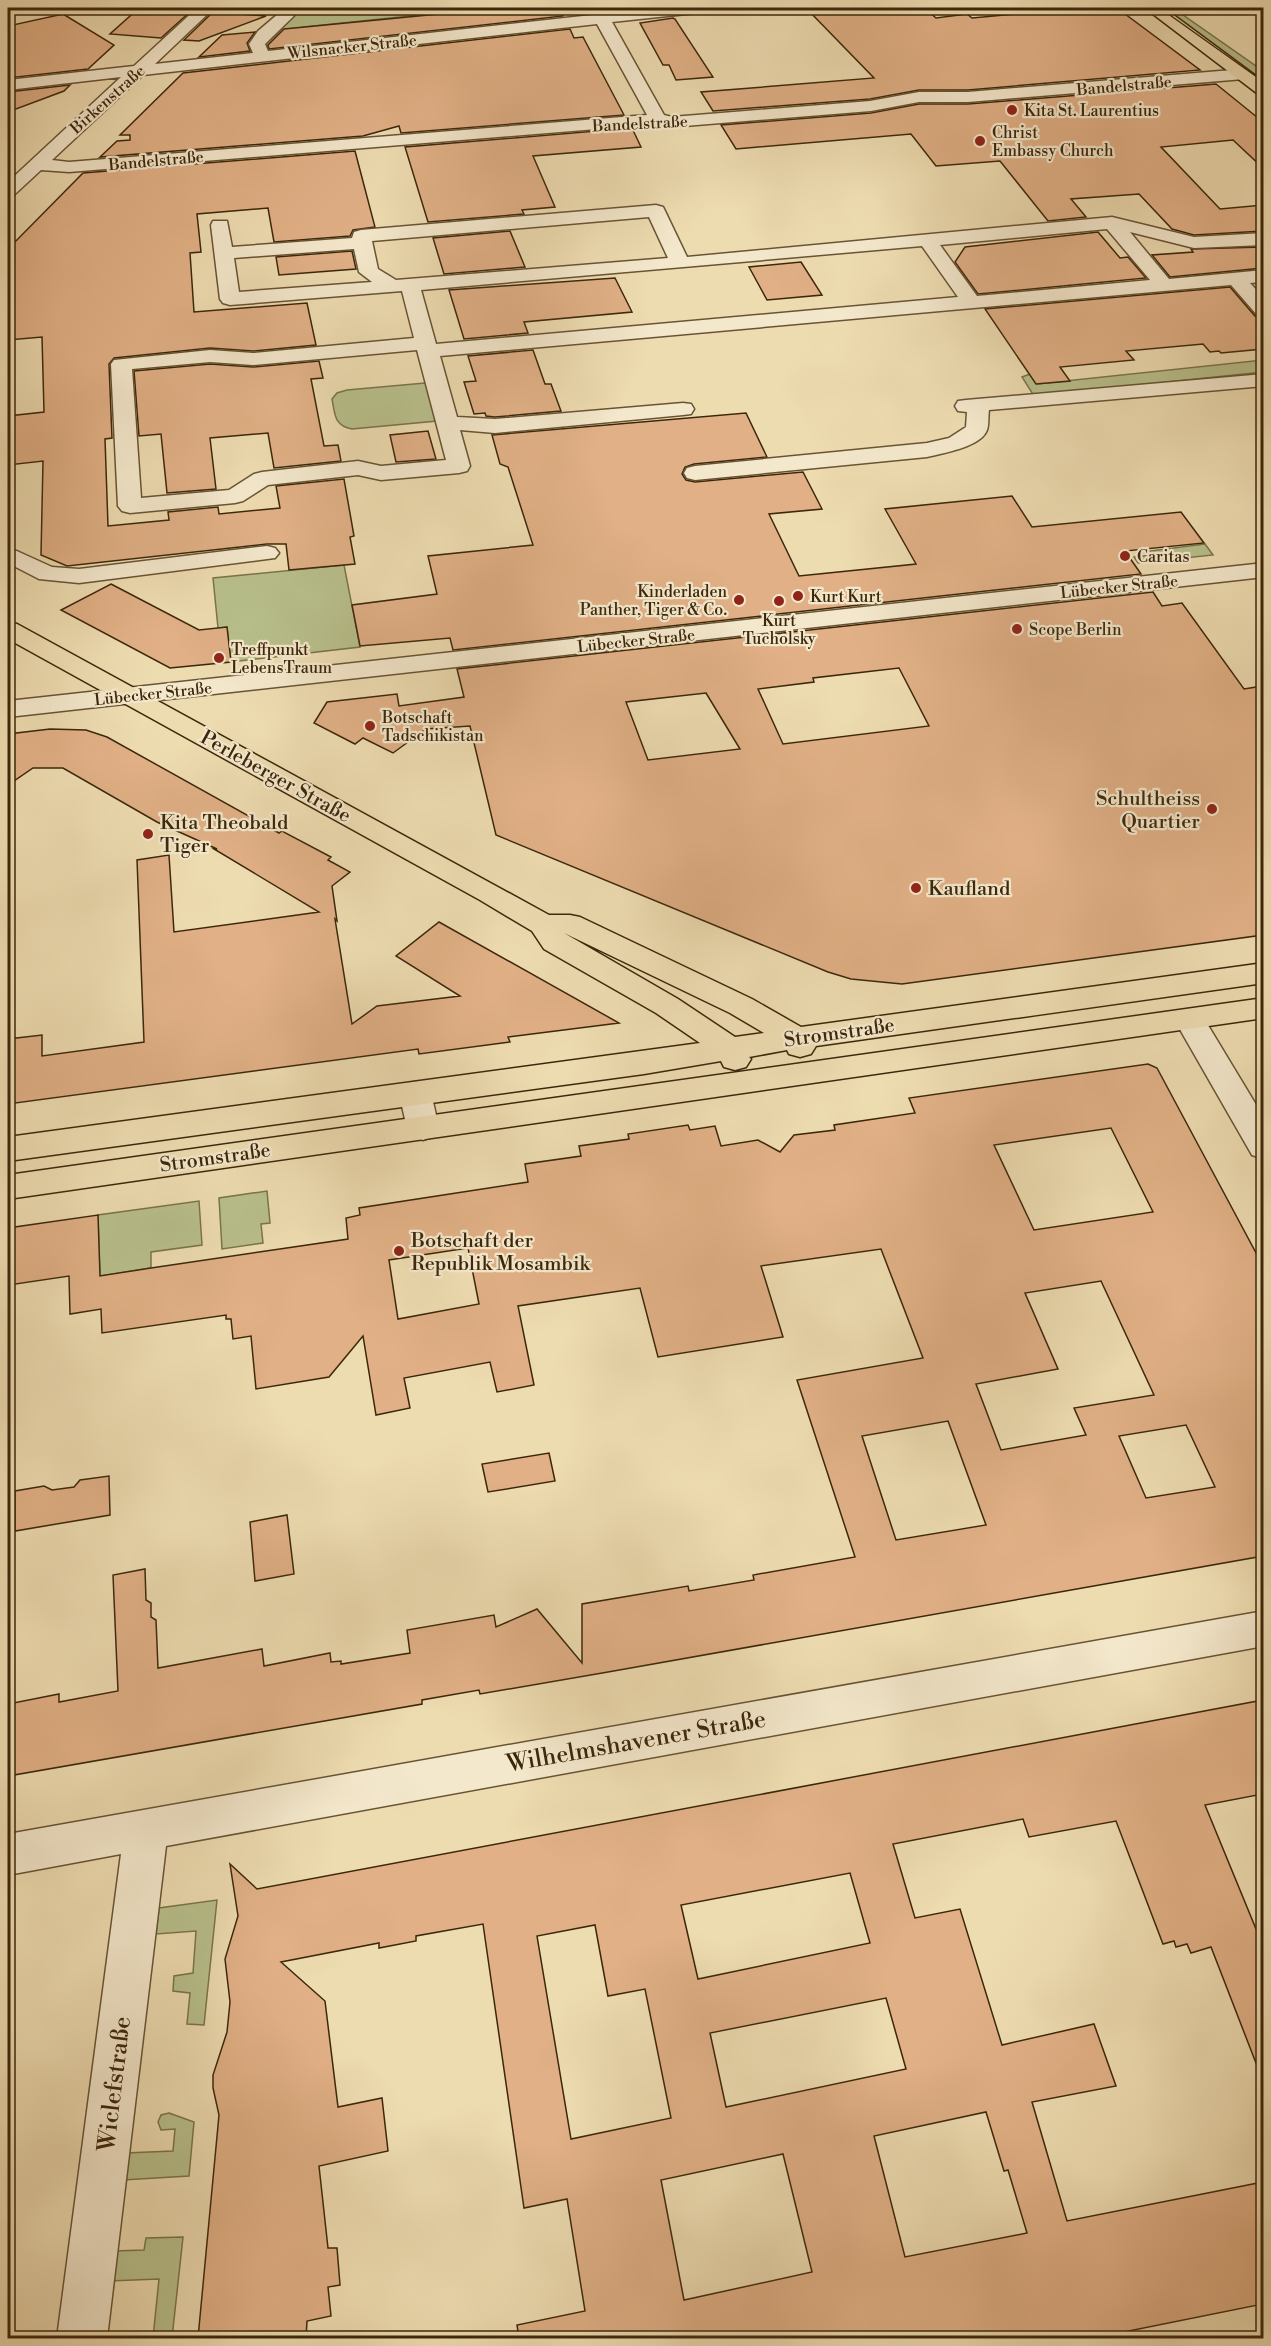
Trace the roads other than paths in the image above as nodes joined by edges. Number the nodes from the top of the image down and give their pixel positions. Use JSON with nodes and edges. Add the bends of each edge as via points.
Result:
{"nodes":[{"id":1,"x":207,"y":8,"type":"edge"},
{"id":2,"x":294,"y":8,"type":"edge"},
{"id":3,"x":696,"y":8,"type":"edge"},
{"id":4,"x":1155,"y":8,"type":"edge"},
{"id":5,"x":1178,"y":8,"type":"edge"},
{"id":6,"x":521,"y":13,"type":"dead end"},
{"id":7,"x":599,"y":13,"type":"edge"},
{"id":8,"x":535,"y":26,"type":"junction"},
{"id":9,"x":1217,"y":34,"type":"dead end"},
{"id":10,"x":262,"y":56,"type":"junction"},
{"id":11,"x":138,"y":71,"type":"junction"},
{"id":12,"x":1244,"y":74,"type":"junction"},
{"id":13,"x":8,"y":85,"type":"edge"},
{"id":14,"x":1263,"y":90,"type":"edge"},
{"id":15,"x":658,"y":119,"type":"junction"},
{"id":16,"x":35,"y":164,"type":"junction"},
{"id":17,"x":8,"y":191,"type":"edge"},
{"id":18,"x":1112,"y":223,"type":"junction"},
{"id":19,"x":220,"y":225,"type":"dead end"},
{"id":20,"x":1263,"y":239,"type":"edge"},
{"id":21,"x":927,"y":240,"type":"junction"},
{"id":22,"x":363,"y":243,"type":"junction"},
{"id":23,"x":224,"y":253,"type":"junction"},
{"id":24,"x":680,"y":263,"type":"junction"},
{"id":25,"x":1263,"y":276,"type":"edge"},
{"id":26,"x":1236,"y":279,"type":"junction"},
{"id":27,"x":401,"y":285,"type":"junction"},
{"id":28,"x":1164,"y":285,"type":"junction"},
{"id":29,"x":971,"y":302,"type":"junction"},
{"id":30,"x":1263,"y":311,"type":"edge"},
{"id":31,"x":427,"y":347,"type":"junction"},
{"id":32,"x":1263,"y":380,"type":"edge"},
{"id":33,"x":683,"y":409,"type":"dead end"},
{"id":34,"x":447,"y":423,"type":"junction"},
{"id":35,"x":695,"y":473,"type":"dead end"},
{"id":36,"x":8,"y":554,"type":"edge"},
{"id":37,"x":267,"y":554,"type":"dead end"},
{"id":38,"x":1263,"y":570,"type":"edge"},
{"id":39,"x":8,"y":629,"type":"edge"},
{"id":40,"x":129,"y":696,"type":"junction"},
{"id":41,"x":8,"y":709,"type":"edge"},
{"id":42,"x":543,"y":924,"type":"junction"},
{"id":43,"x":1263,"y":973,"type":"edge"},
{"id":44,"x":1263,"y":1008,"type":"edge"},
{"id":45,"x":1189,"y":1019,"type":"junction"},
{"id":46,"x":797,"y":1038,"type":"junction"},
{"id":47,"x":729,"y":1048,"type":"junction"},
{"id":48,"x":810,"y":1072,"type":"junction"},
{"id":49,"x":747,"y":1082,"type":"junction"},
{"id":50,"x":416,"y":1093,"type":"junction"},
{"id":51,"x":423,"y":1128,"type":"junction"},
{"id":52,"x":1263,"y":1147,"type":"edge"},
{"id":53,"x":8,"y":1149,"type":"edge"},
{"id":54,"x":8,"y":1186,"type":"edge"},
{"id":55,"x":1263,"y":1628,"type":"edge"},
{"id":56,"x":146,"y":1830,"type":"junction"},
{"id":57,"x":8,"y":1854,"type":"edge"},
{"id":58,"x":82,"y":2338,"type":"edge"}],
"edges":[{"from":1,"to":11,"type":"street","name":"Birkenstraße"},
{"from":2,"to":10,"type":"street","via":[[257,44]]},
{"from":3,"to":7,"type":"street","name":"Wilsnacker Straße"},
{"from":4,"to":12,"type":"main road"},
{"from":5,"to":9,"type":"main road"},
{"from":6,"to":8,"type":"street"},
{"from":7,"to":8,"type":"street","name":"Wilsnacker Straße"},
{"from":7,"to":15,"type":"street"},
{"from":8,"to":10,"type":"street","name":"Wilsnacker Straße"},
{"from":10,"to":11,"type":"street","name":"Wilsnacker Straße"},
{"from":11,"to":13,"type":"street","name":"Wilsnacker Straße"},
{"from":11,"to":16,"type":"street","name":"Birkenstraße"},
{"from":12,"to":14,"type":"main road"},
{"from":12,"to":15,"type":"street","name":"Bandelstraße","via":[[680,121]]},
{"from":15,"to":16,"type":"street","name":"Bandelstraße","via":[[69,167]]},
{"from":16,"to":17,"type":"street","name":"Birkenstraße"},
{"from":18,"to":20,"type":"street","via":[[1210,244]]},
{"from":18,"to":21,"type":"street"},
{"from":18,"to":28,"type":"street"},
{"from":19,"to":23,"type":"street"},
{"from":21,"to":24,"type":"street"},
{"from":21,"to":29,"type":"street"},
{"from":22,"to":23,"type":"street"},
{"from":22,"to":24,"type":"street","via":[[361,236],[656,212]]},
{"from":22,"to":27,"type":"street","via":[[369,272]]},
{"from":23,"to":27,"type":"street","via":[[230,299]]},
{"from":24,"to":27,"type":"street"},
{"from":25,"to":26,"type":"street"},
{"from":26,"to":28,"type":"street"},
{"from":26,"to":30,"type":"street"},
{"from":27,"to":31,"type":"street"},
{"from":28,"to":29,"type":"street"},
{"from":29,"to":31,"type":"street"},
{"from":31,"to":34,"type":"street"},
{"from":31,"to":34,"type":"street","via":[[253,358],[210,356],[121,364],[130,506],[235,496],[262,479],[358,468],[381,473],[459,466]]},
{"from":32,"to":35,"type":"street","via":[[972,406],[976,429],[957,443],[927,450]]},
{"from":33,"to":34,"type":"street","via":[[495,426]]},
{"from":36,"to":37,"type":"street","via":[[47,574],[79,576]]},
{"from":38,"to":40,"type":"street","name":"Lübecker Straße"},
{"from":39,"to":40,"type":"main road","name":"Perleberger Straße"},
{"from":40,"to":41,"type":"street","name":"Lübecker Straße"},
{"from":40,"to":42,"type":"main road","name":"Perleberger Straße"},
{"from":42,"to":46,"type":"main road","name":"Perleberger Straße","via":[[570,924],[741,1006]]},
{"from":42,"to":47,"type":"main road","name":"Perleberger Straße","via":[[554,942],[667,1006]]},
{"from":43,"to":46,"type":"main road","name":"Stromstraße"},
{"from":44,"to":45,"type":"main road","name":"Stromstraße"},
{"from":45,"to":48,"type":"main road","name":"Stromstraße"},
{"from":45,"to":52,"type":"street"},
{"from":46,"to":47,"type":"main road","name":"Stromstraße"},
{"from":46,"to":48,"type":"main road"},
{"from":47,"to":49,"type":"main road","name":"Perleberger Straße"},
{"from":47,"to":50,"type":"main road","name":"Stromstraße"},
{"from":48,"to":49,"type":"main road","name":"Stromstraße"},
{"from":49,"to":51,"type":"main road","name":"Stromstraße"},
{"from":50,"to":51,"type":"street"},
{"from":50,"to":53,"type":"main road","name":"Stromstraße"},
{"from":51,"to":54,"type":"main road","name":"Stromstraße"},
{"from":55,"to":56,"type":"street","name":"Wilhelmshavener Straße"},
{"from":56,"to":57,"type":"street","name":"Wilhelmshavener Straße"},
{"from":56,"to":58,"type":"street","name":"Wiclefstraße"}]}
